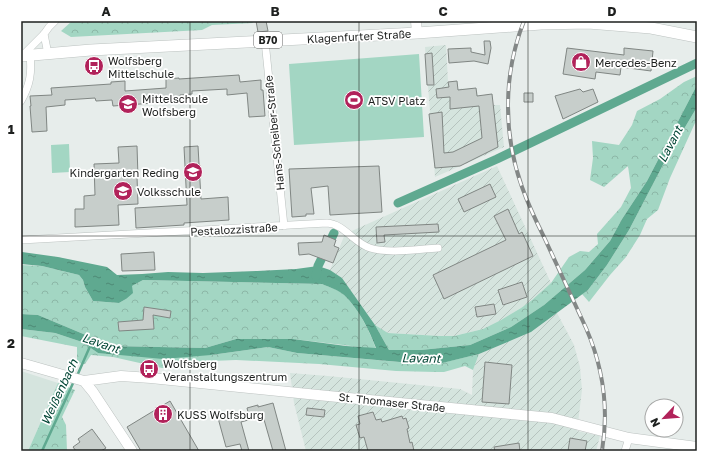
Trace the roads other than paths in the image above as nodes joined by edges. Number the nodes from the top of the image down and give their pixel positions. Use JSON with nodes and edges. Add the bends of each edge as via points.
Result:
{"nodes":[{"id":1,"x":55,"y":21,"type":"edge"},
{"id":2,"x":416,"y":21,"type":"edge"},
{"id":3,"x":541,"y":22,"type":"edge"},
{"id":4,"x":417,"y":33,"type":"junction"},
{"id":5,"x":44,"y":34,"type":"junction"},
{"id":6,"x":697,"y":36,"type":"edge"},
{"id":7,"x":264,"y":41,"type":"junction"},
{"id":8,"x":48,"y":54,"type":"junction"},
{"id":9,"x":24,"y":56,"type":"edge"},
{"id":10,"x":21,"y":101,"type":"edge"},
{"id":11,"x":284,"y":226,"type":"junction"},
{"id":12,"x":21,"y":240,"type":"edge"},
{"id":13,"x":438,"y":248,"type":"dead end"},
{"id":14,"x":21,"y":363,"type":"edge"},
{"id":15,"x":84,"y":380,"type":"junction"},
{"id":16,"x":629,"y":438,"type":"junction"},
{"id":17,"x":697,"y":447,"type":"edge"},
{"id":18,"x":132,"y":451,"type":"edge"},
{"id":19,"x":626,"y":451,"type":"edge"}],
"edges":[{"from":1,"to":5,"type":"street"},
{"from":2,"to":4,"type":"main road"},
{"from":3,"to":4,"type":"main road","name":"Klagenfurter Straße","number":"B70"},
{"from":3,"to":6,"type":"main road","name":"Klagenfurter Straße","number":"B70","via":[[651,28]]},
{"from":4,"to":7,"type":"main road","name":"Klagenfurter Straße","number":"B70"},
{"from":5,"to":8,"type":"street"},
{"from":5,"to":9,"type":"street"},
{"from":7,"to":8,"type":"main road","name":"Klagenfurter Straße","number":"B70"},
{"from":7,"to":11,"type":"street","name":"Hans-Scheiber-Straße"},
{"from":8,"to":9,"type":"main road","name":"Klagenfurter Straße","number":"B70"},
{"from":9,"to":10,"type":"street","via":[[31,68],[29,82]]},
{"from":11,"to":12,"type":"street","name":"Pestalozzistraße"},
{"from":11,"to":13,"type":"street","name":"Pestalozzistraße","via":[[333,223],[369,248],[384,251]]},
{"from":14,"to":15,"type":"main road"},
{"from":15,"to":16,"type":"main road","name":"St. Thomaser Straße","via":[[121,376],[151,378],[552,418]]},
{"from":15,"to":18,"type":"main road"},
{"from":16,"to":17,"type":"main road","name":"St. Thomaser Straße"},
{"from":16,"to":19,"type":"street"}]}
